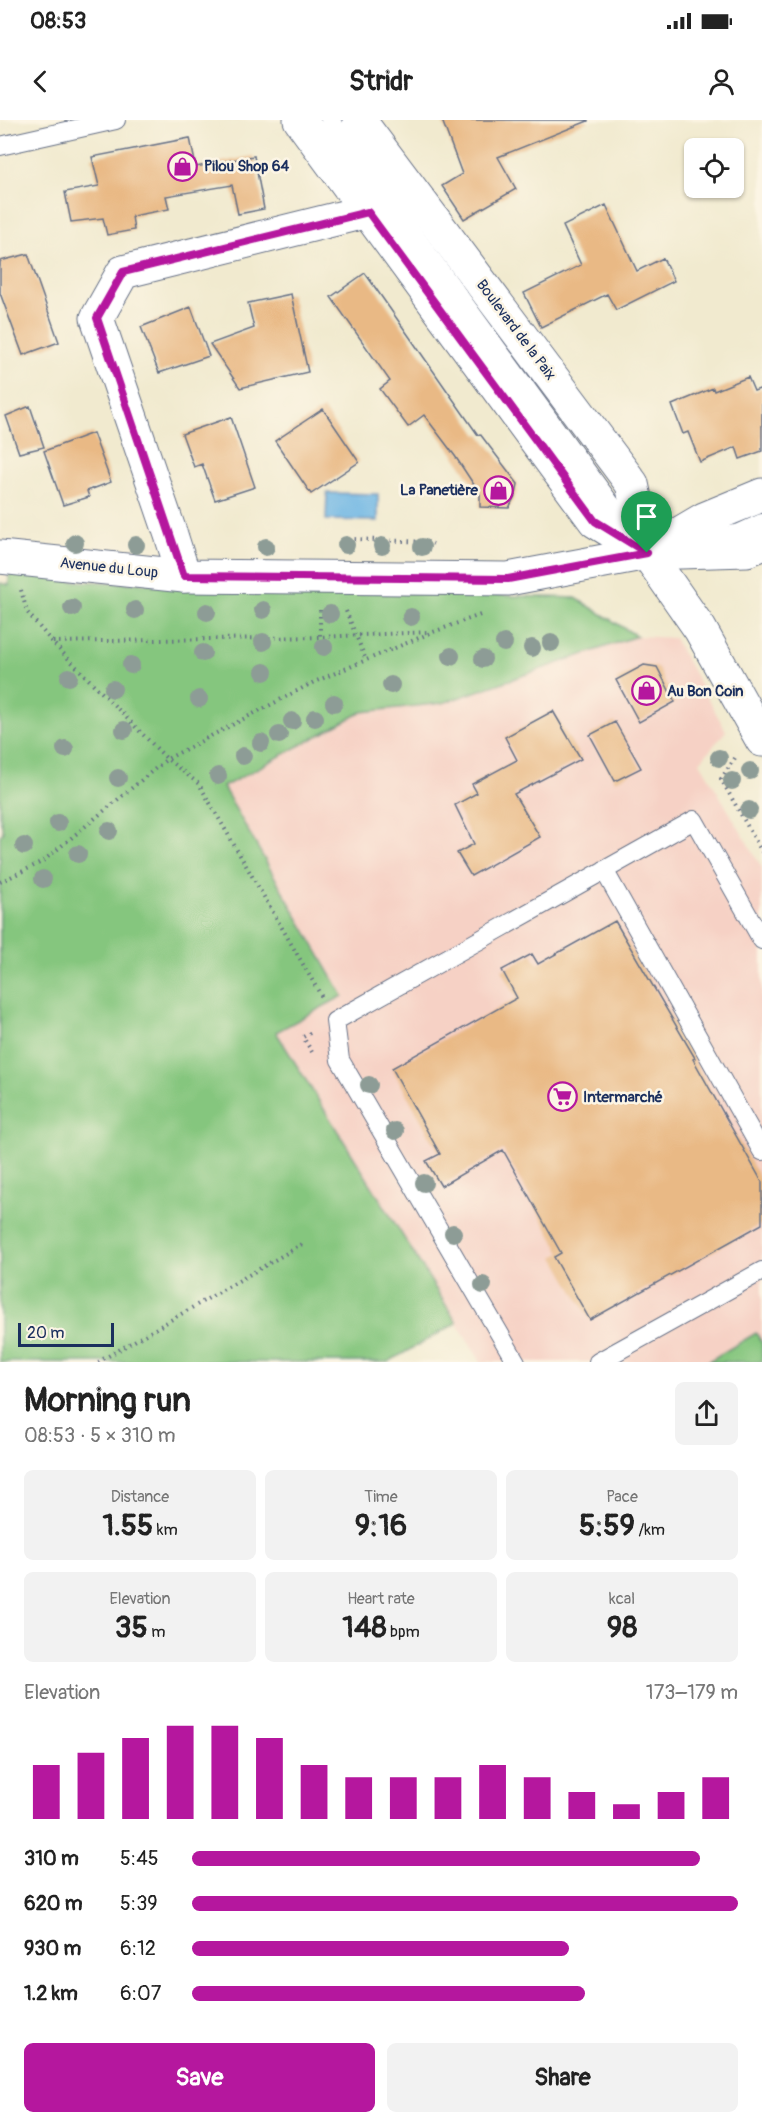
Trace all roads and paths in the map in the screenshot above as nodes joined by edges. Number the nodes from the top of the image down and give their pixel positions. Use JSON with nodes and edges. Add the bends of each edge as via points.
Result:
{"nodes":[{"id":1,"x":116,"y":120,"type":"edge"},
{"id":2,"x":300,"y":120,"type":"edge"},
{"id":3,"x":330,"y":120,"type":"edge"},
{"id":4,"x":338,"y":120,"type":"edge"},
{"id":5,"x":359,"y":120,"type":"edge"},
{"id":6,"x":0,"y":146,"type":"edge"},
{"id":7,"x":418,"y":199,"type":"junction"},
{"id":8,"x":368,"y":212,"type":"junction"},
{"id":9,"x":762,"y":495,"type":"edge"},
{"id":10,"x":762,"y":523,"type":"edge"},
{"id":11,"x":762,"y":544,"type":"edge"},
{"id":12,"x":647,"y":553,"type":"junction"},
{"id":13,"x":7,"y":557,"type":"edge"},
{"id":14,"x":184,"y":576,"type":"junction"},
{"id":15,"x":489,"y":612,"type":"dead end"},
{"id":16,"x":433,"y":632,"type":"junction"},
{"id":17,"x":52,"y":642,"type":"junction"},
{"id":18,"x":758,"y":733,"type":"edge"},
{"id":19,"x":167,"y":759,"type":"junction"},
{"id":20,"x":762,"y":852,"type":"edge"},
{"id":21,"x":604,"y":870,"type":"junction"},
{"id":22,"x":0,"y":882,"type":"edge"},
{"id":23,"x":762,"y":940,"type":"edge"},
{"id":24,"x":335,"y":1021,"type":"junction"},
{"id":25,"x":762,"y":1151,"type":"edge"},
{"id":26,"x":304,"y":1243,"type":"dead end"},
{"id":27,"x":762,"y":1271,"type":"edge"},
{"id":28,"x":99,"y":1362,"type":"edge"},
{"id":29,"x":516,"y":1362,"type":"edge"},
{"id":30,"x":598,"y":1362,"type":"edge"}],
"edges":[{"from":1,"to":6,"type":"lane"},
{"from":2,"to":8,"type":"street","name":"Boulevard de la Paix"},
{"from":3,"to":12,"type":"lane"},
{"from":4,"to":7,"type":"lane"},
{"from":5,"to":7,"type":"street","name":"Boulevard de la Paix"},
{"from":7,"to":12,"type":"street","name":"Boulevard de la Paix","via":[[632,484]]},
{"from":8,"to":12,"type":"street","name":"Boulevard de la Paix","via":[[595,521]]},
{"from":8,"to":14,"type":"street","via":[[123,272],[97,318]]},
{"from":9,"to":12,"type":"street","name":"Avenue du Loup","via":[[704,519]]},
{"from":10,"to":12,"type":"lane","via":[[740,532]]},
{"from":11,"to":12,"type":"street","name":"Avenue du Loup","via":[[747,550]]},
{"from":12,"to":14,"type":"street","name":"Avenue du Loup","via":[[508,579]]},
{"from":12,"to":18,"type":"street","name":"Boulevard de la Paix","via":[[700,628]]},
{"from":13,"to":14,"type":"street","name":"Avenue du Loup"},
{"from":13,"to":17,"type":"path","via":[[27,612]]},
{"from":15,"to":16,"type":"path"},
{"from":16,"to":17,"type":"path"},
{"from":16,"to":19,"type":"path","via":[[314,682]]},
{"from":17,"to":19,"type":"path"},
{"from":18,"to":20,"type":"path","via":[[721,779]]},
{"from":19,"to":22,"type":"path","via":[[42,862]]},
{"from":19,"to":24,"type":"path","via":[[199,783]]},
{"from":21,"to":23,"type":"lane","via":[[694,820]]},
{"from":21,"to":24,"type":"lane"},
{"from":21,"to":25,"type":"lane"},
{"from":24,"to":29,"type":"lane","via":[[340,1060]]},
{"from":26,"to":28,"type":"path"},
{"from":27,"to":30,"type":"lane"}]}
